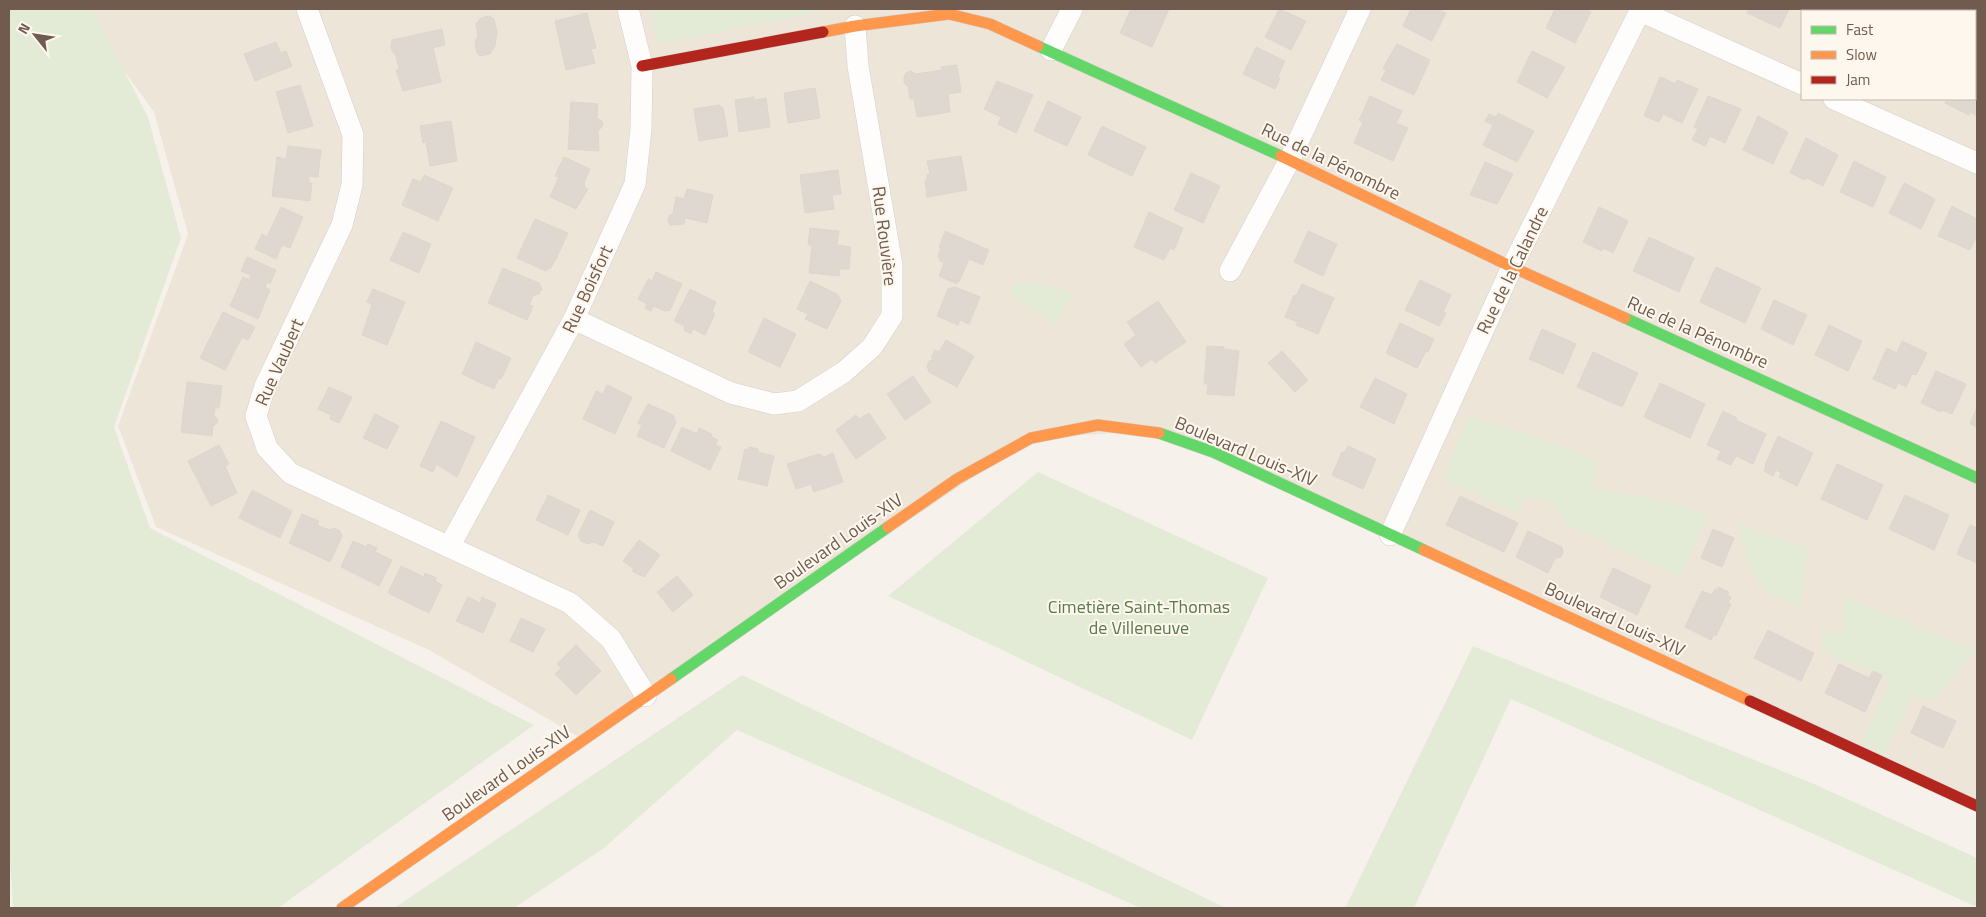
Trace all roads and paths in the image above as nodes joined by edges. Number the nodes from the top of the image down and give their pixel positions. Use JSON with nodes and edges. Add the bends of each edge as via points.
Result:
{"nodes":[{"id":1,"x":306,"y":9,"type":"edge"},
{"id":2,"x":628,"y":9,"type":"edge"},
{"id":3,"x":1072,"y":9,"type":"edge"},
{"id":4,"x":1360,"y":9,"type":"edge"},
{"id":5,"x":1641,"y":10,"type":"edge"},
{"id":6,"x":855,"y":26,"type":"junction"},
{"id":7,"x":1051,"y":50,"type":"junction"},
{"id":8,"x":642,"y":66,"type":"junction"},
{"id":9,"x":1801,"y":84,"type":"edge"},
{"id":10,"x":1836,"y":100,"type":"edge"},
{"id":11,"x":1289,"y":161,"type":"junction"},
{"id":12,"x":1977,"y":163,"type":"edge"},
{"id":13,"x":1512,"y":267,"type":"junction"},
{"id":14,"x":1230,"y":271,"type":"dead end"},
{"id":15,"x":574,"y":319,"type":"junction"},
{"id":16,"x":1977,"y":478,"type":"edge"},
{"id":17,"x":1390,"y":534,"type":"junction"},
{"id":18,"x":449,"y":547,"type":"junction"},
{"id":19,"x":646,"y":696,"type":"junction"},
{"id":20,"x":1977,"y":806,"type":"edge"},
{"id":21,"x":342,"y":908,"type":"edge"}],
"edges":[{"from":1,"to":18,"type":"street","name":"Rue Vaubert","via":[[353,135],[352,185],[342,225],[265,386],[256,416],[267,448],[290,473]]},
{"from":2,"to":8,"type":"street","name":"Rue Boisfort"},
{"from":3,"to":7,"type":"street"},
{"from":4,"to":11,"type":"street"},
{"from":5,"to":9,"type":"street"},
{"from":5,"to":13,"type":"street","name":"Rue de la Calandre"},
{"from":6,"to":7,"type":"main road","name":"Rue de la Pénombre","via":[[949,14],[990,24]]},
{"from":6,"to":8,"type":"main road","name":"Rue de la Pénombre"},
{"from":6,"to":15,"type":"street","name":"Rue Rouvière","via":[[858,66],[892,264],[892,316],[872,347],[844,372],[798,401],[774,404],[731,393]]},
{"from":7,"to":11,"type":"main road","name":"Rue de la Pénombre"},
{"from":8,"to":15,"type":"street","name":"Rue Boisfort","via":[[641,129],[635,184]]},
{"from":10,"to":12,"type":"street"},
{"from":11,"to":13,"type":"main road","name":"Rue de la Pénombre"},
{"from":11,"to":14,"type":"street"},
{"from":13,"to":16,"type":"main road","name":"Rue de la Pénombre"},
{"from":13,"to":17,"type":"street","name":"Rue de la Calandre"},
{"from":15,"to":18,"type":"street","name":"Rue Boisfort"},
{"from":17,"to":19,"type":"main road","name":"Boulevard Louis-XIV","via":[[1213,452],[1155,431],[1098,425],[1032,438],[956,479]]},
{"from":17,"to":20,"type":"main road","name":"Boulevard Louis-XIV"},
{"from":18,"to":19,"type":"street","name":"Rue Vaubert","via":[[570,603],[611,638]]},
{"from":19,"to":21,"type":"main road","name":"Boulevard Louis-XIV"}]}
